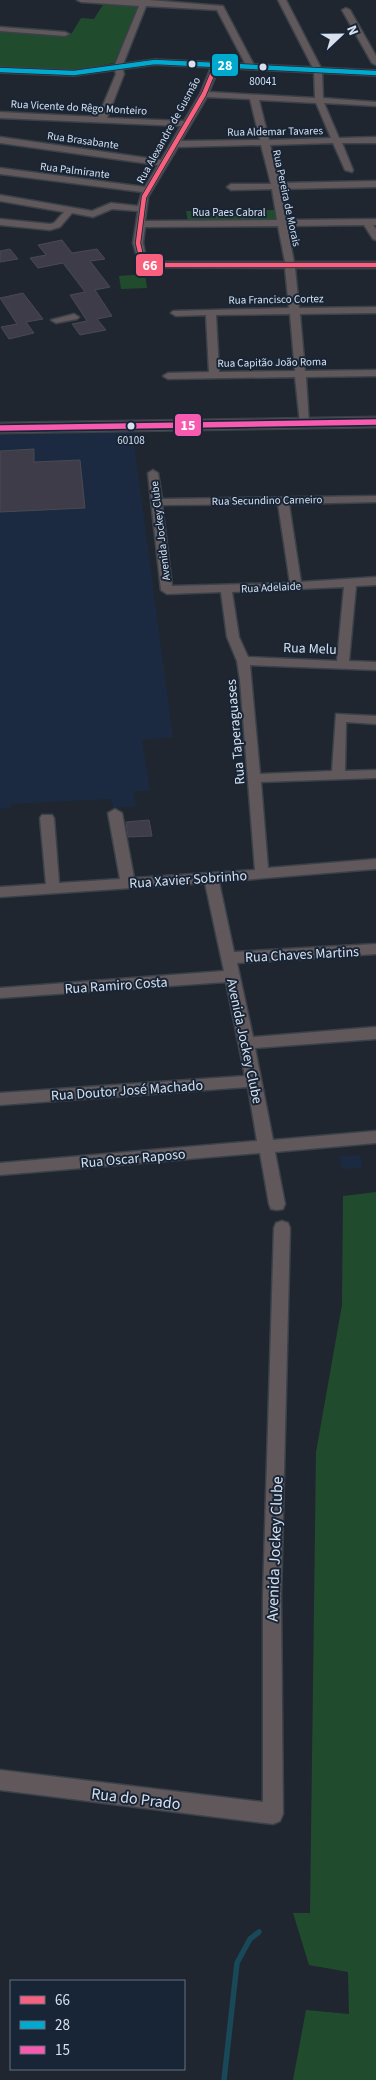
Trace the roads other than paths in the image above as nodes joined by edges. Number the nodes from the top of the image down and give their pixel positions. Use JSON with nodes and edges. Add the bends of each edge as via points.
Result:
{"nodes":[{"id":1,"x":81,"y":0,"type":"edge"},
{"id":2,"x":282,"y":0,"type":"edge"},
{"id":3,"x":144,"y":2,"type":"edge"},
{"id":4,"x":346,"y":10,"type":"dead end"},
{"id":5,"x":0,"y":29,"type":"edge"},
{"id":6,"x":65,"y":34,"type":"dead end"},
{"id":7,"x":376,"y":63,"type":"edge"},
{"id":8,"x":216,"y":65,"type":"junction"},
{"id":9,"x":118,"y":67,"type":"junction"},
{"id":10,"x":251,"y":67,"type":"junction"},
{"id":11,"x":0,"y":70,"type":"edge"},
{"id":12,"x":318,"y":70,"type":"junction"},
{"id":13,"x":376,"y":73,"type":"edge"},
{"id":14,"x":204,"y":94,"type":"junction"},
{"id":15,"x":254,"y":98,"type":"junction"},
{"id":16,"x":319,"y":101,"type":"junction"},
{"id":17,"x":376,"y":104,"type":"edge"},
{"id":18,"x":0,"y":115,"type":"edge"},
{"id":19,"x":102,"y":120,"type":"junction"},
{"id":20,"x":186,"y":124,"type":"junction"},
{"id":21,"x":0,"y":140,"type":"edge"},
{"id":22,"x":376,"y":140,"type":"edge"},
{"id":23,"x":337,"y":141,"type":"junction"},
{"id":24,"x":264,"y":142,"type":"junction"},
{"id":25,"x":174,"y":144,"type":"junction"},
{"id":26,"x":163,"y":163,"type":"junction"},
{"id":27,"x":349,"y":170,"type":"dead end"},
{"id":28,"x":0,"y":171,"type":"edge"},
{"id":29,"x":376,"y":184,"type":"edge"},
{"id":30,"x":276,"y":186,"type":"junction"},
{"id":31,"x":231,"y":187,"type":"dead end"},
{"id":32,"x":147,"y":190,"type":"junction"},
{"id":33,"x":0,"y":198,"type":"edge"},
{"id":34,"x":142,"y":209,"type":"junction"},
{"id":35,"x":70,"y":210,"type":"junction"},
{"id":36,"x":0,"y":222,"type":"edge"},
{"id":37,"x":372,"y":222,"type":"edge"},
{"id":38,"x":283,"y":223,"type":"junction"},
{"id":39,"x":141,"y":224,"type":"junction"},
{"id":40,"x":376,"y":237,"type":"edge"},
{"id":41,"x":376,"y":265,"type":"edge"},
{"id":42,"x":290,"y":266,"type":"junction"},
{"id":43,"x":376,"y":310,"type":"edge"},
{"id":44,"x":176,"y":312,"type":"dead end"},
{"id":45,"x":211,"y":312,"type":"junction"},
{"id":46,"x":295,"y":312,"type":"junction"},
{"id":47,"x":74,"y":317,"type":"dead end"},
{"id":48,"x":56,"y":320,"type":"dead end"},
{"id":49,"x":376,"y":373,"type":"edge"},
{"id":50,"x":301,"y":374,"type":"junction"},
{"id":51,"x":168,"y":376,"type":"dead end"},
{"id":52,"x":214,"y":376,"type":"junction"},
{"id":53,"x":376,"y":422,"type":"edge"},
{"id":54,"x":305,"y":423,"type":"junction"},
{"id":55,"x":0,"y":428,"type":"edge"},
{"id":56,"x":153,"y":474,"type":"dead end"},
{"id":57,"x":376,"y":499,"type":"edge"},
{"id":58,"x":283,"y":500,"type":"junction"},
{"id":59,"x":158,"y":502,"type":"junction"},
{"id":60,"x":376,"y":581,"type":"edge"},
{"id":61,"x":350,"y":582,"type":"junction"},
{"id":62,"x":296,"y":585,"type":"junction"},
{"id":63,"x":166,"y":589,"type":"joint"},
{"id":64,"x":226,"y":589,"type":"junction"},
{"id":65,"x":243,"y":661,"type":"junction"},
{"id":66,"x":343,"y":664,"type":"junction"},
{"id":67,"x":376,"y":666,"type":"edge"},
{"id":68,"x":376,"y":720,"type":"edge"},
{"id":69,"x":376,"y":774,"type":"edge"},
{"id":70,"x":338,"y":776,"type":"junction"},
{"id":71,"x":255,"y":778,"type":"junction"},
{"id":72,"x":115,"y":813,"type":"dead end"},
{"id":73,"x":47,"y":818,"type":"dead end"},
{"id":74,"x":376,"y":864,"type":"edge"},
{"id":75,"x":262,"y":874,"type":"junction"},
{"id":76,"x":211,"y":878,"type":"junction"},
{"id":77,"x":128,"y":883,"type":"junction"},
{"id":78,"x":54,"y":889,"type":"junction"},
{"id":79,"x":0,"y":892,"type":"edge"},
{"id":80,"x":376,"y":950,"type":"edge"},
{"id":81,"x":228,"y":958,"type":"junction"},
{"id":82,"x":231,"y":976,"type":"junction"},
{"id":83,"x":0,"y":993,"type":"edge"},
{"id":84,"x":376,"y":1033,"type":"edge"},
{"id":85,"x":247,"y":1043,"type":"junction"},
{"id":86,"x":254,"y":1080,"type":"junction"},
{"id":87,"x":0,"y":1100,"type":"edge"},
{"id":88,"x":376,"y":1137,"type":"edge"},
{"id":89,"x":266,"y":1147,"type":"junction"},
{"id":90,"x":0,"y":1169,"type":"edge"},
{"id":91,"x":277,"y":1204,"type":"dead end"},
{"id":92,"x":282,"y":1228,"type":"dead end"},
{"id":93,"x":0,"y":1780,"type":"edge"},
{"id":94,"x":272,"y":1814,"type":"joint"}],
"edges":[{"from":1,"to":3,"type":"street"},
{"from":2,"to":12,"type":"street"},
{"from":3,"to":9,"type":"street"},
{"from":3,"to":10,"type":"street","via":[[220,8],[236,48]]},
{"from":4,"to":7,"type":"street"},
{"from":5,"to":6,"type":"street"},
{"from":8,"to":9,"type":"street","via":[[155,62]]},
{"from":8,"to":10,"type":"street"},
{"from":8,"to":14,"type":"street","name":"Rua Alexandre de Gusmão"},
{"from":9,"to":11,"type":"street","via":[[74,73]]},
{"from":9,"to":19,"type":"street","via":[[120,74]]},
{"from":10,"to":12,"type":"street"},
{"from":12,"to":13,"type":"street"},
{"from":12,"to":16,"type":"street"},
{"from":14,"to":15,"type":"street"},
{"from":14,"to":20,"type":"street","name":"Rua Alexandre de Gusmão"},
{"from":15,"to":16,"type":"street"},
{"from":15,"to":24,"type":"street","name":"Rua Pereira de Morais"},
{"from":16,"to":17,"type":"street"},
{"from":16,"to":23,"type":"street"},
{"from":18,"to":19,"type":"street","name":"Rua Vicente do Rêgo Monteiro"},
{"from":19,"to":20,"type":"street","name":"Rua Vicente do Rêgo Monteiro"},
{"from":20,"to":25,"type":"street","name":"Rua Alexandre de Gusmão"},
{"from":21,"to":26,"type":"street","name":"Rua Brasabante"},
{"from":22,"to":23,"type":"street","name":"Rua Aldemar Tavares"},
{"from":23,"to":24,"type":"street","name":"Rua Aldemar Tavares"},
{"from":23,"to":27,"type":"street"},
{"from":24,"to":25,"type":"street","name":"Rua Aldemar Tavares"},
{"from":24,"to":30,"type":"street","name":"Rua Pereira de Morais"},
{"from":25,"to":26,"type":"street","name":"Rua Alexandre de Gusmão"},
{"from":26,"to":32,"type":"street","name":"Rua Alexandre de Gusmão"},
{"from":28,"to":32,"type":"street","name":"Rua Palmirante"},
{"from":29,"to":30,"type":"street"},
{"from":30,"to":31,"type":"street"},
{"from":30,"to":38,"type":"street","name":"Rua Pereira de Morais"},
{"from":32,"to":34,"type":"street","name":"Rua Alexandre de Gusmão"},
{"from":33,"to":35,"type":"street"},
{"from":34,"to":35,"type":"street","via":[[111,206],[95,214]]},
{"from":34,"to":39,"type":"street","name":"Rua Alexandre de Gusmão"},
{"from":35,"to":36,"type":"street","via":[[50,228]]},
{"from":37,"to":38,"type":"street","name":"Rua Paes Cabral"},
{"from":37,"to":40,"type":"street"},
{"from":38,"to":39,"type":"street","name":"Rua Paes Cabral"},
{"from":38,"to":42,"type":"street","name":"Rua Pereira de Morais"},
{"from":39,"to":42,"type":"street","name":"Rua Alexandre de Gusmão","via":[[138,243],[143,265]]},
{"from":41,"to":42,"type":"street"},
{"from":42,"to":46,"type":"street","name":"Rua Pereira de Morais"},
{"from":43,"to":46,"type":"street","name":"Rua Francisco Cortez"},
{"from":44,"to":45,"type":"street","name":"Rua Francisco Cortez"},
{"from":45,"to":46,"type":"street","name":"Rua Francisco Cortez"},
{"from":45,"to":52,"type":"street"},
{"from":46,"to":50,"type":"street","name":"Rua Pereira de Morais"},
{"from":47,"to":48,"type":"street"},
{"from":49,"to":50,"type":"street","name":"Rua Capitão João Roma"},
{"from":50,"to":52,"type":"street","name":"Rua Capitão João Roma"},
{"from":50,"to":54,"type":"street","name":"Rua Pereira de Morais"},
{"from":51,"to":52,"type":"street","name":"Rua Capitão João Roma"},
{"from":53,"to":54,"type":"main road"},
{"from":54,"to":55,"type":"main road"},
{"from":56,"to":59,"type":"street","name":"Avenida Jockey Clube"},
{"from":57,"to":58,"type":"street","name":"Rua Secundino Carneiro"},
{"from":58,"to":59,"type":"street","name":"Rua Secundino Carneiro"},
{"from":58,"to":62,"type":"street"},
{"from":59,"to":63,"type":"street","name":"Avenida Jockey Clube"},
{"from":60,"to":61,"type":"street","name":"Rua Adelaide"},
{"from":61,"to":62,"type":"street","name":"Rua Adelaide"},
{"from":61,"to":66,"type":"street"},
{"from":62,"to":64,"type":"street","name":"Rua Adelaide"},
{"from":63,"to":64,"type":"street","name":"Rua Adelaide"},
{"from":64,"to":65,"type":"street","name":"Rua Taperaguases","via":[[233,637]]},
{"from":65,"to":66,"type":"street","name":"Rua Melu"},
{"from":65,"to":71,"type":"street","name":"Rua Taperaguases"},
{"from":66,"to":67,"type":"street","name":"Rua Melu"},
{"from":68,"to":70,"type":"street","via":[[340,718]]},
{"from":69,"to":70,"type":"street"},
{"from":70,"to":71,"type":"street"},
{"from":71,"to":75,"type":"street","name":"Rua Taperaguases"},
{"from":72,"to":77,"type":"street"},
{"from":73,"to":78,"type":"street"},
{"from":74,"to":75,"type":"street","name":"Rua Xavier Sobrinho"},
{"from":75,"to":76,"type":"street","name":"Rua Xavier Sobrinho"},
{"from":76,"to":77,"type":"street","name":"Rua Xavier Sobrinho"},
{"from":76,"to":81,"type":"street","name":"Avenida Jockey Clube"},
{"from":77,"to":78,"type":"street","name":"Rua Xavier Sobrinho"},
{"from":78,"to":79,"type":"street","name":"Rua Xavier Sobrinho"},
{"from":80,"to":81,"type":"street","name":"Rua Chaves Martins"},
{"from":81,"to":82,"type":"street","name":"Avenida Jockey Clube"},
{"from":82,"to":83,"type":"street","name":"Rua Ramiro Costa"},
{"from":82,"to":85,"type":"street","name":"Avenida Jockey Clube"},
{"from":84,"to":85,"type":"street"},
{"from":85,"to":86,"type":"street","name":"Avenida Jockey Clube"},
{"from":86,"to":87,"type":"street","name":"Rua Doutor José Machado"},
{"from":86,"to":89,"type":"street","name":"Avenida Jockey Clube"},
{"from":88,"to":89,"type":"street","name":"Rua Oscar Raposo"},
{"from":89,"to":90,"type":"street","name":"Rua Oscar Raposo"},
{"from":89,"to":91,"type":"street","name":"Avenida Jockey Clube"},
{"from":92,"to":94,"type":"street","name":"Avenida Jockey Clube","via":[[272,1595]]},
{"from":93,"to":94,"type":"street","name":"Rua do Prado"}]}
